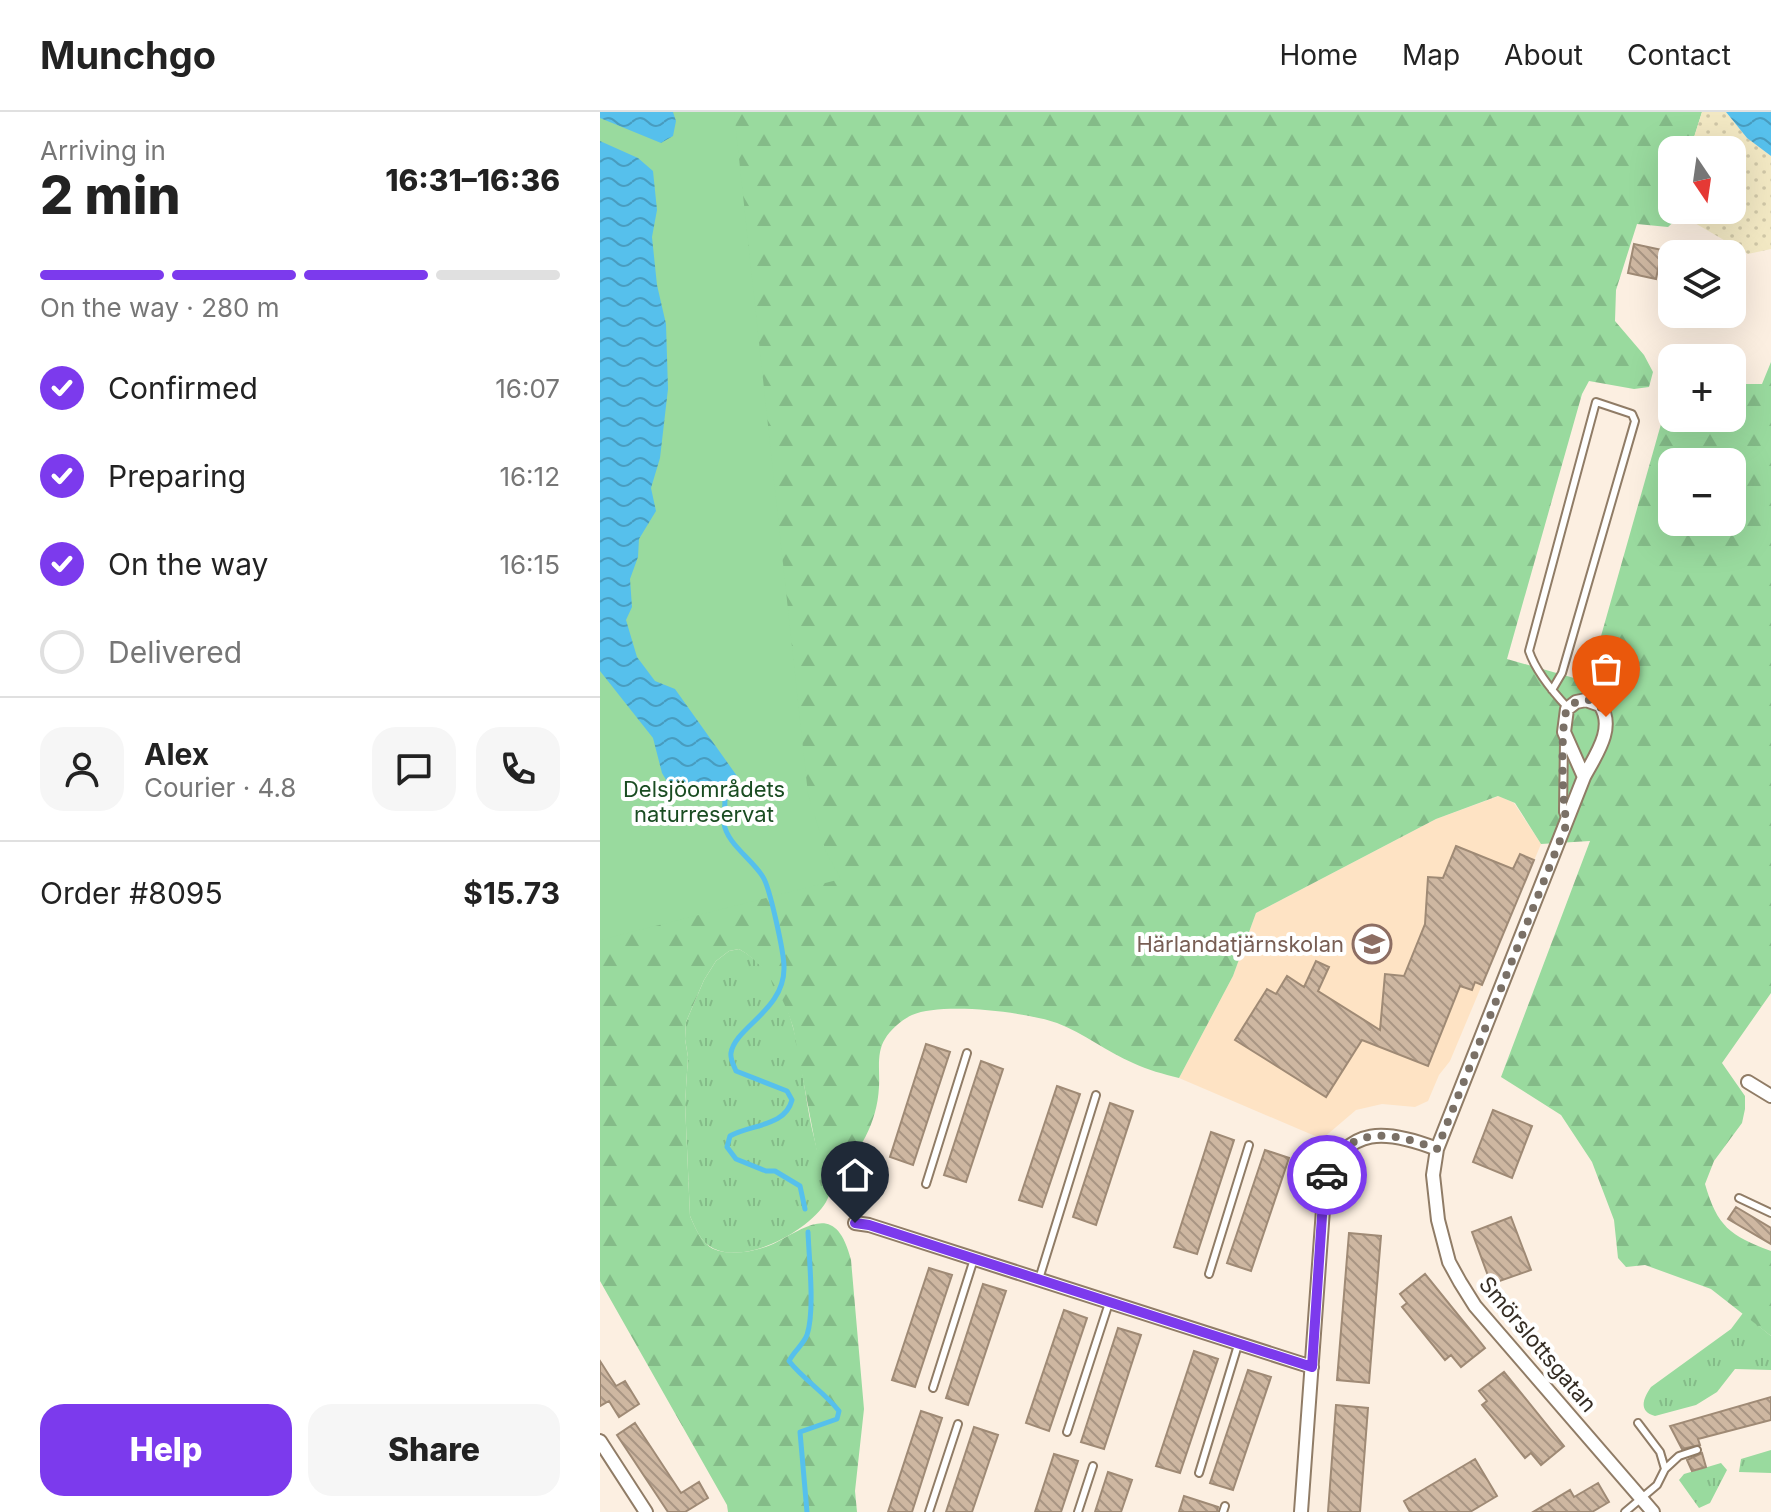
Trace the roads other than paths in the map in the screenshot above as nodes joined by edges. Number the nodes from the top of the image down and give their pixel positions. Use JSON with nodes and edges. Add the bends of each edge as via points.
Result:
{"nodes":[{"id":1,"x":1552,"y":690,"type":"junction"},
{"id":2,"x":1568,"y":708,"type":"junction"},
{"id":3,"x":1564,"y":732,"type":"junction"},
{"id":4,"x":1584,"y":777,"type":"junction"},
{"id":5,"x":1567,"y":823,"type":"junction"},
{"id":6,"x":967,"y":1053,"type":"dead end"},
{"id":7,"x":1748,"y":1082,"type":"dead end"},
{"id":8,"x":1096,"y":1095,"type":"dead end"},
{"id":9,"x":1771,"y":1096,"type":"edge"},
{"id":10,"x":1249,"y":1145,"type":"dead end"},
{"id":11,"x":1437,"y":1149,"type":"junction"},
{"id":12,"x":926,"y":1184,"type":"dead end"},
{"id":13,"x":1739,"y":1198,"type":"dead end"},
{"id":14,"x":1771,"y":1213,"type":"edge"},
{"id":15,"x":855,"y":1223,"type":"dead end"},
{"id":16,"x":974,"y":1259,"type":"junction"},
{"id":17,"x":1209,"y":1274,"type":"dead end"},
{"id":18,"x":1038,"y":1280,"type":"junction"},
{"id":19,"x":1109,"y":1303,"type":"junction"},
{"id":20,"x":1238,"y":1345,"type":"junction"},
{"id":21,"x":1312,"y":1367,"type":"junction"},
{"id":22,"x":933,"y":1388,"type":"dead end"},
{"id":23,"x":1638,"y":1423,"type":"dead end"},
{"id":24,"x":958,"y":1424,"type":"dead end"},
{"id":25,"x":1067,"y":1432,"type":"dead end"},
{"id":26,"x":600,"y":1441,"type":"edge"},
{"id":27,"x":1697,"y":1450,"type":"dead end"},
{"id":28,"x":1093,"y":1466,"type":"dead end"},
{"id":29,"x":1665,"y":1469,"type":"junction"},
{"id":30,"x":1199,"y":1473,"type":"dead end"},
{"id":31,"x":1642,"y":1499,"type":"junction"},
{"id":32,"x":646,"y":1512,"type":"edge"},
{"id":33,"x":929,"y":1512,"type":"edge"},
{"id":34,"x":1078,"y":1512,"type":"edge"},
{"id":35,"x":1301,"y":1512,"type":"edge"},
{"id":36,"x":1625,"y":1512,"type":"edge"},
{"id":37,"x":1653,"y":1512,"type":"edge"}],
"edges":[{"from":1,"to":1,"type":"lane","via":[[1529,651],[1596,402],[1632,414],[1635,421],[1562,673]]},
{"from":1,"to":2,"type":"lane"},
{"from":2,"to":3,"type":"street"},
{"from":2,"to":4,"type":"street","name":"Smörslottsgatan","via":[[1586,700],[1600,705],[1606,717],[1605,733]]},
{"from":3,"to":4,"type":"street"},
{"from":3,"to":5,"type":"lane"},
{"from":4,"to":5,"type":"street","name":"Smörslottsgatan"},
{"from":5,"to":11,"type":"street","name":"Smörslottsgatan"},
{"from":6,"to":12,"type":"lane"},
{"from":7,"to":9,"type":"street"},
{"from":8,"to":18,"type":"lane"},
{"from":10,"to":17,"type":"lane"},
{"from":11,"to":21,"type":"street","via":[[1397,1136],[1369,1136],[1347,1147],[1330,1168]]},
{"from":11,"to":31,"type":"street","name":"Smörslottsgatan","via":[[1433,1175],[1438,1220],[1460,1282]]},
{"from":13,"to":14,"type":"lane"},
{"from":15,"to":16,"type":"street"},
{"from":16,"to":18,"type":"street"},
{"from":16,"to":22,"type":"lane"},
{"from":18,"to":19,"type":"street"},
{"from":19,"to":20,"type":"street"},
{"from":19,"to":25,"type":"lane"},
{"from":20,"to":21,"type":"street"},
{"from":20,"to":30,"type":"lane"},
{"from":21,"to":35,"type":"street"},
{"from":23,"to":29,"type":"lane","via":[[1660,1452]]},
{"from":24,"to":33,"type":"lane"},
{"from":26,"to":32,"type":"street"},
{"from":27,"to":29,"type":"lane","via":[[1679,1456]]},
{"from":28,"to":34,"type":"lane"},
{"from":29,"to":31,"type":"lane"},
{"from":31,"to":36,"type":"lane"},
{"from":31,"to":37,"type":"street","name":"Smörslottsgatan"}]}
